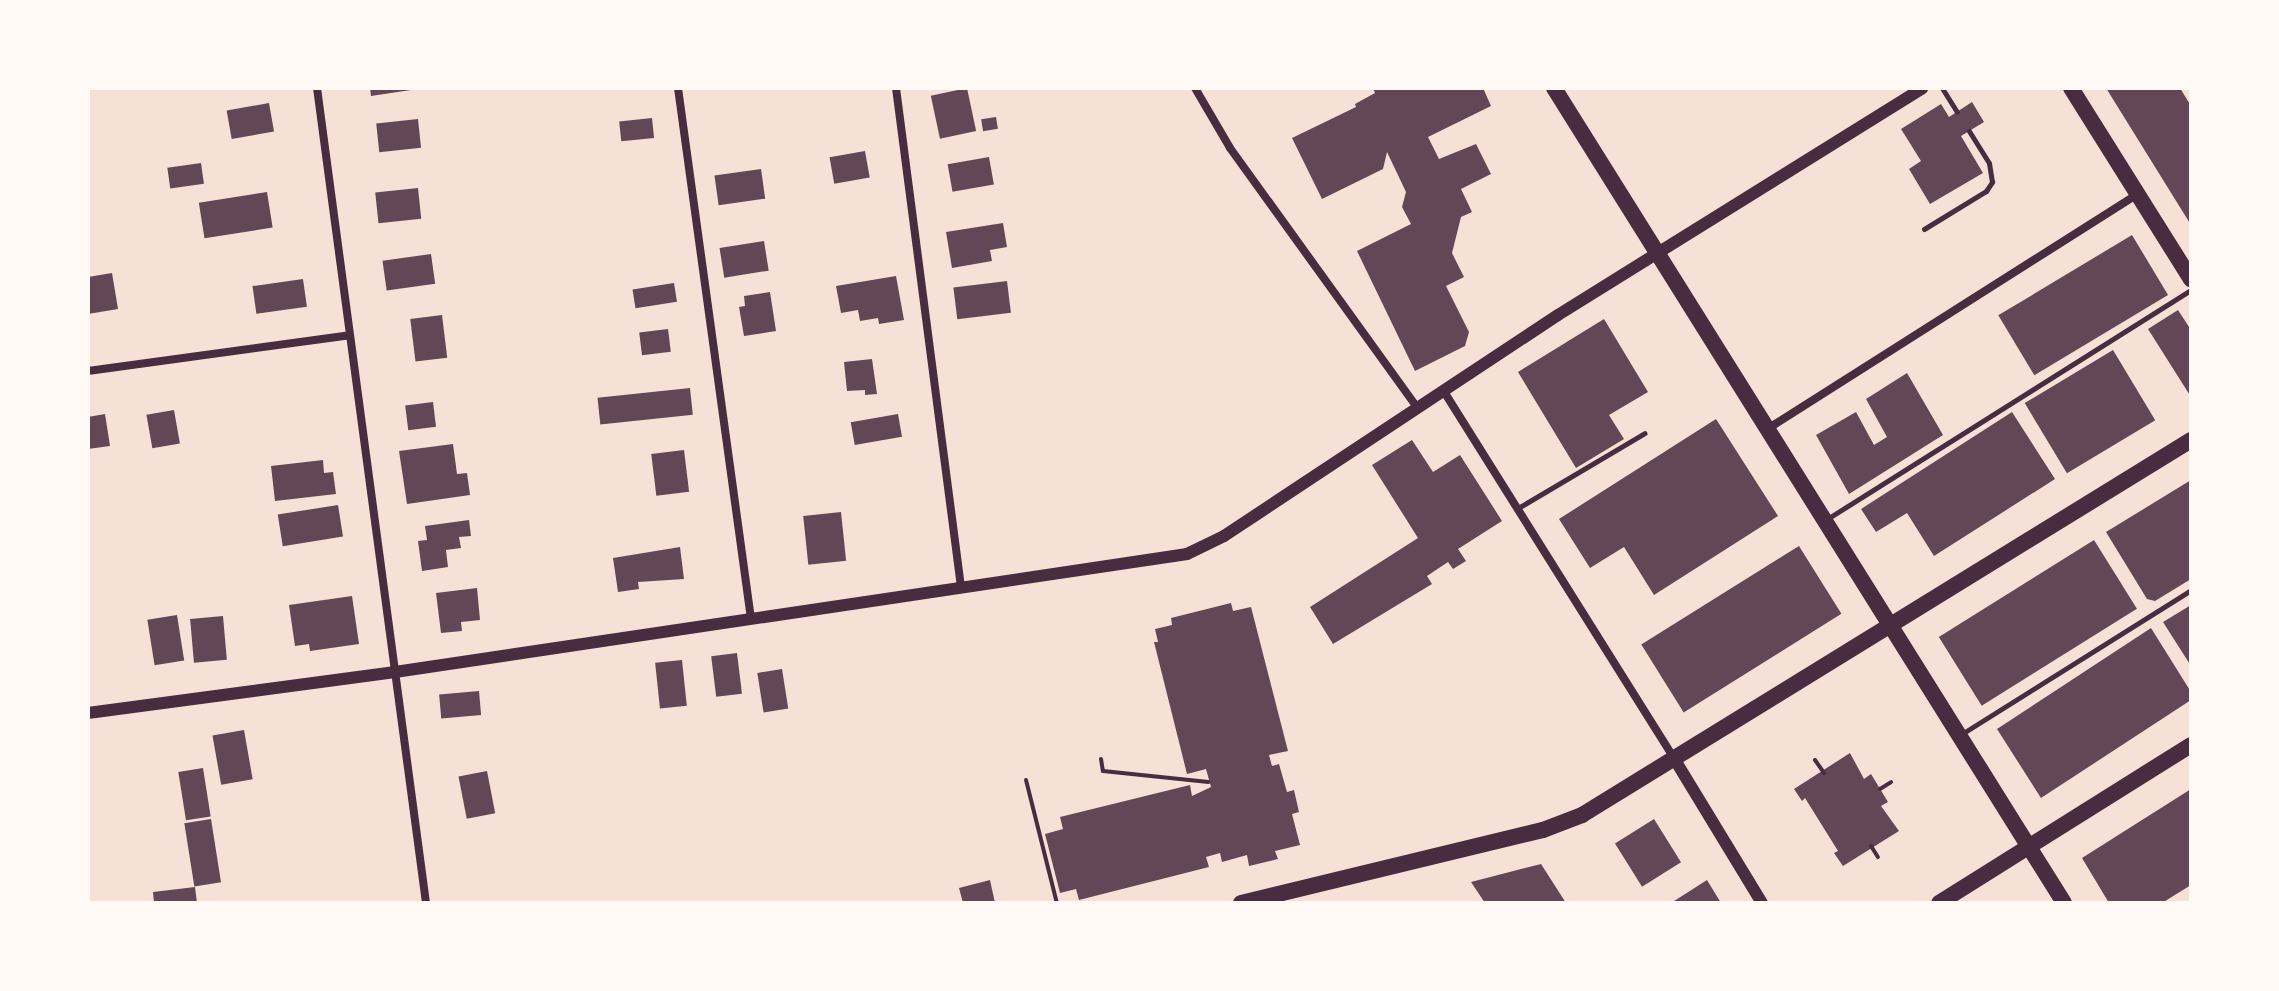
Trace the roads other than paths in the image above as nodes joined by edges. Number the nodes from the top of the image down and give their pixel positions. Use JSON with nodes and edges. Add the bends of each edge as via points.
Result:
{"nodes":[{"id":1,"x":317,"y":88,"type":"edge"},
{"id":2,"x":678,"y":88,"type":"edge"},
{"id":3,"x":896,"y":88,"type":"edge"},
{"id":4,"x":1195,"y":88,"type":"edge"},
{"id":5,"x":1554,"y":88,"type":"edge"},
{"id":6,"x":1922,"y":88,"type":"edge"},
{"id":7,"x":1942,"y":88,"type":"edge"},
{"id":8,"x":2071,"y":88,"type":"edge"},
{"id":9,"x":1957,"y":112,"type":"dead end"},
{"id":10,"x":1969,"y":131,"type":"dead end"},
{"id":11,"x":2138,"y":194,"type":"junction"},
{"id":12,"x":1924,"y":229,"type":"dead end"},
{"id":13,"x":1658,"y":254,"type":"junction"},
{"id":14,"x":2191,"y":279,"type":"edge"},
{"id":15,"x":2191,"y":290,"type":"edge"},
{"id":16,"x":350,"y":335,"type":"junction"},
{"id":17,"x":88,"y":371,"type":"edge"},
{"id":18,"x":1443,"y":390,"type":"junction"},
{"id":19,"x":1417,"y":407,"type":"junction"},
{"id":20,"x":1769,"y":428,"type":"junction"},
{"id":21,"x":1645,"y":433,"type":"dead end"},
{"id":22,"x":2191,"y":440,"type":"edge"},
{"id":23,"x":1518,"y":508,"type":"junction"},
{"id":24,"x":1826,"y":520,"type":"junction"},
{"id":25,"x":961,"y":587,"type":"junction"},
{"id":26,"x":2191,"y":590,"type":"edge"},
{"id":27,"x":751,"y":619,"type":"junction"},
{"id":28,"x":1892,"y":626,"type":"junction"},
{"id":29,"x":395,"y":672,"type":"junction"},
{"id":30,"x":88,"y":713,"type":"edge"},
{"id":31,"x":1959,"y":735,"type":"junction"},
{"id":32,"x":2191,"y":745,"type":"edge"},
{"id":33,"x":1675,"y":760,"type":"junction"},
{"id":34,"x":2030,"y":846,"type":"junction"},
{"id":35,"x":1260,"y":900,"type":"edge"},
{"id":36,"x":426,"y":903,"type":"edge"},
{"id":37,"x":1241,"y":903,"type":"edge"},
{"id":38,"x":1762,"y":903,"type":"edge"},
{"id":39,"x":1939,"y":903,"type":"edge"},
{"id":40,"x":2064,"y":903,"type":"edge"}],
"edges":[{"from":1,"to":16,"type":"street"},
{"from":2,"to":27,"type":"street"},
{"from":3,"to":25,"type":"street"},
{"from":4,"to":19,"type":"street","via":[[1230,148]]},
{"from":5,"to":13,"type":"main road"},
{"from":6,"to":13,"type":"street"},
{"from":7,"to":9,"type":"lane"},
{"from":8,"to":11,"type":"main road"},
{"from":10,"to":12,"type":"lane","via":[[1989,163],[1992,182]]},
{"from":11,"to":14,"type":"main road"},
{"from":11,"to":20,"type":"street"},
{"from":13,"to":18,"type":"street"},
{"from":13,"to":20,"type":"main road"},
{"from":15,"to":24,"type":"lane"},
{"from":16,"to":17,"type":"street"},
{"from":16,"to":29,"type":"street"},
{"from":18,"to":19,"type":"street"},
{"from":18,"to":23,"type":"street"},
{"from":19,"to":25,"type":"street","via":[[1204,547],[1150,561]]},
{"from":20,"to":24,"type":"main road"},
{"from":21,"to":23,"type":"lane"},
{"from":22,"to":28,"type":"main road"},
{"from":23,"to":33,"type":"street"},
{"from":24,"to":28,"type":"main road"},
{"from":25,"to":27,"type":"street"},
{"from":26,"to":31,"type":"lane"},
{"from":27,"to":29,"type":"street"},
{"from":28,"to":31,"type":"main road"},
{"from":28,"to":33,"type":"main road"},
{"from":29,"to":30,"type":"street"},
{"from":29,"to":36,"type":"street"},
{"from":31,"to":34,"type":"main road"},
{"from":32,"to":34,"type":"main road"},
{"from":33,"to":35,"type":"main road","via":[[1582,815],[1543,830]]},
{"from":33,"to":38,"type":"street"},
{"from":34,"to":39,"type":"main road"},
{"from":34,"to":40,"type":"main road"},
{"from":35,"to":37,"type":"main road"}]}
